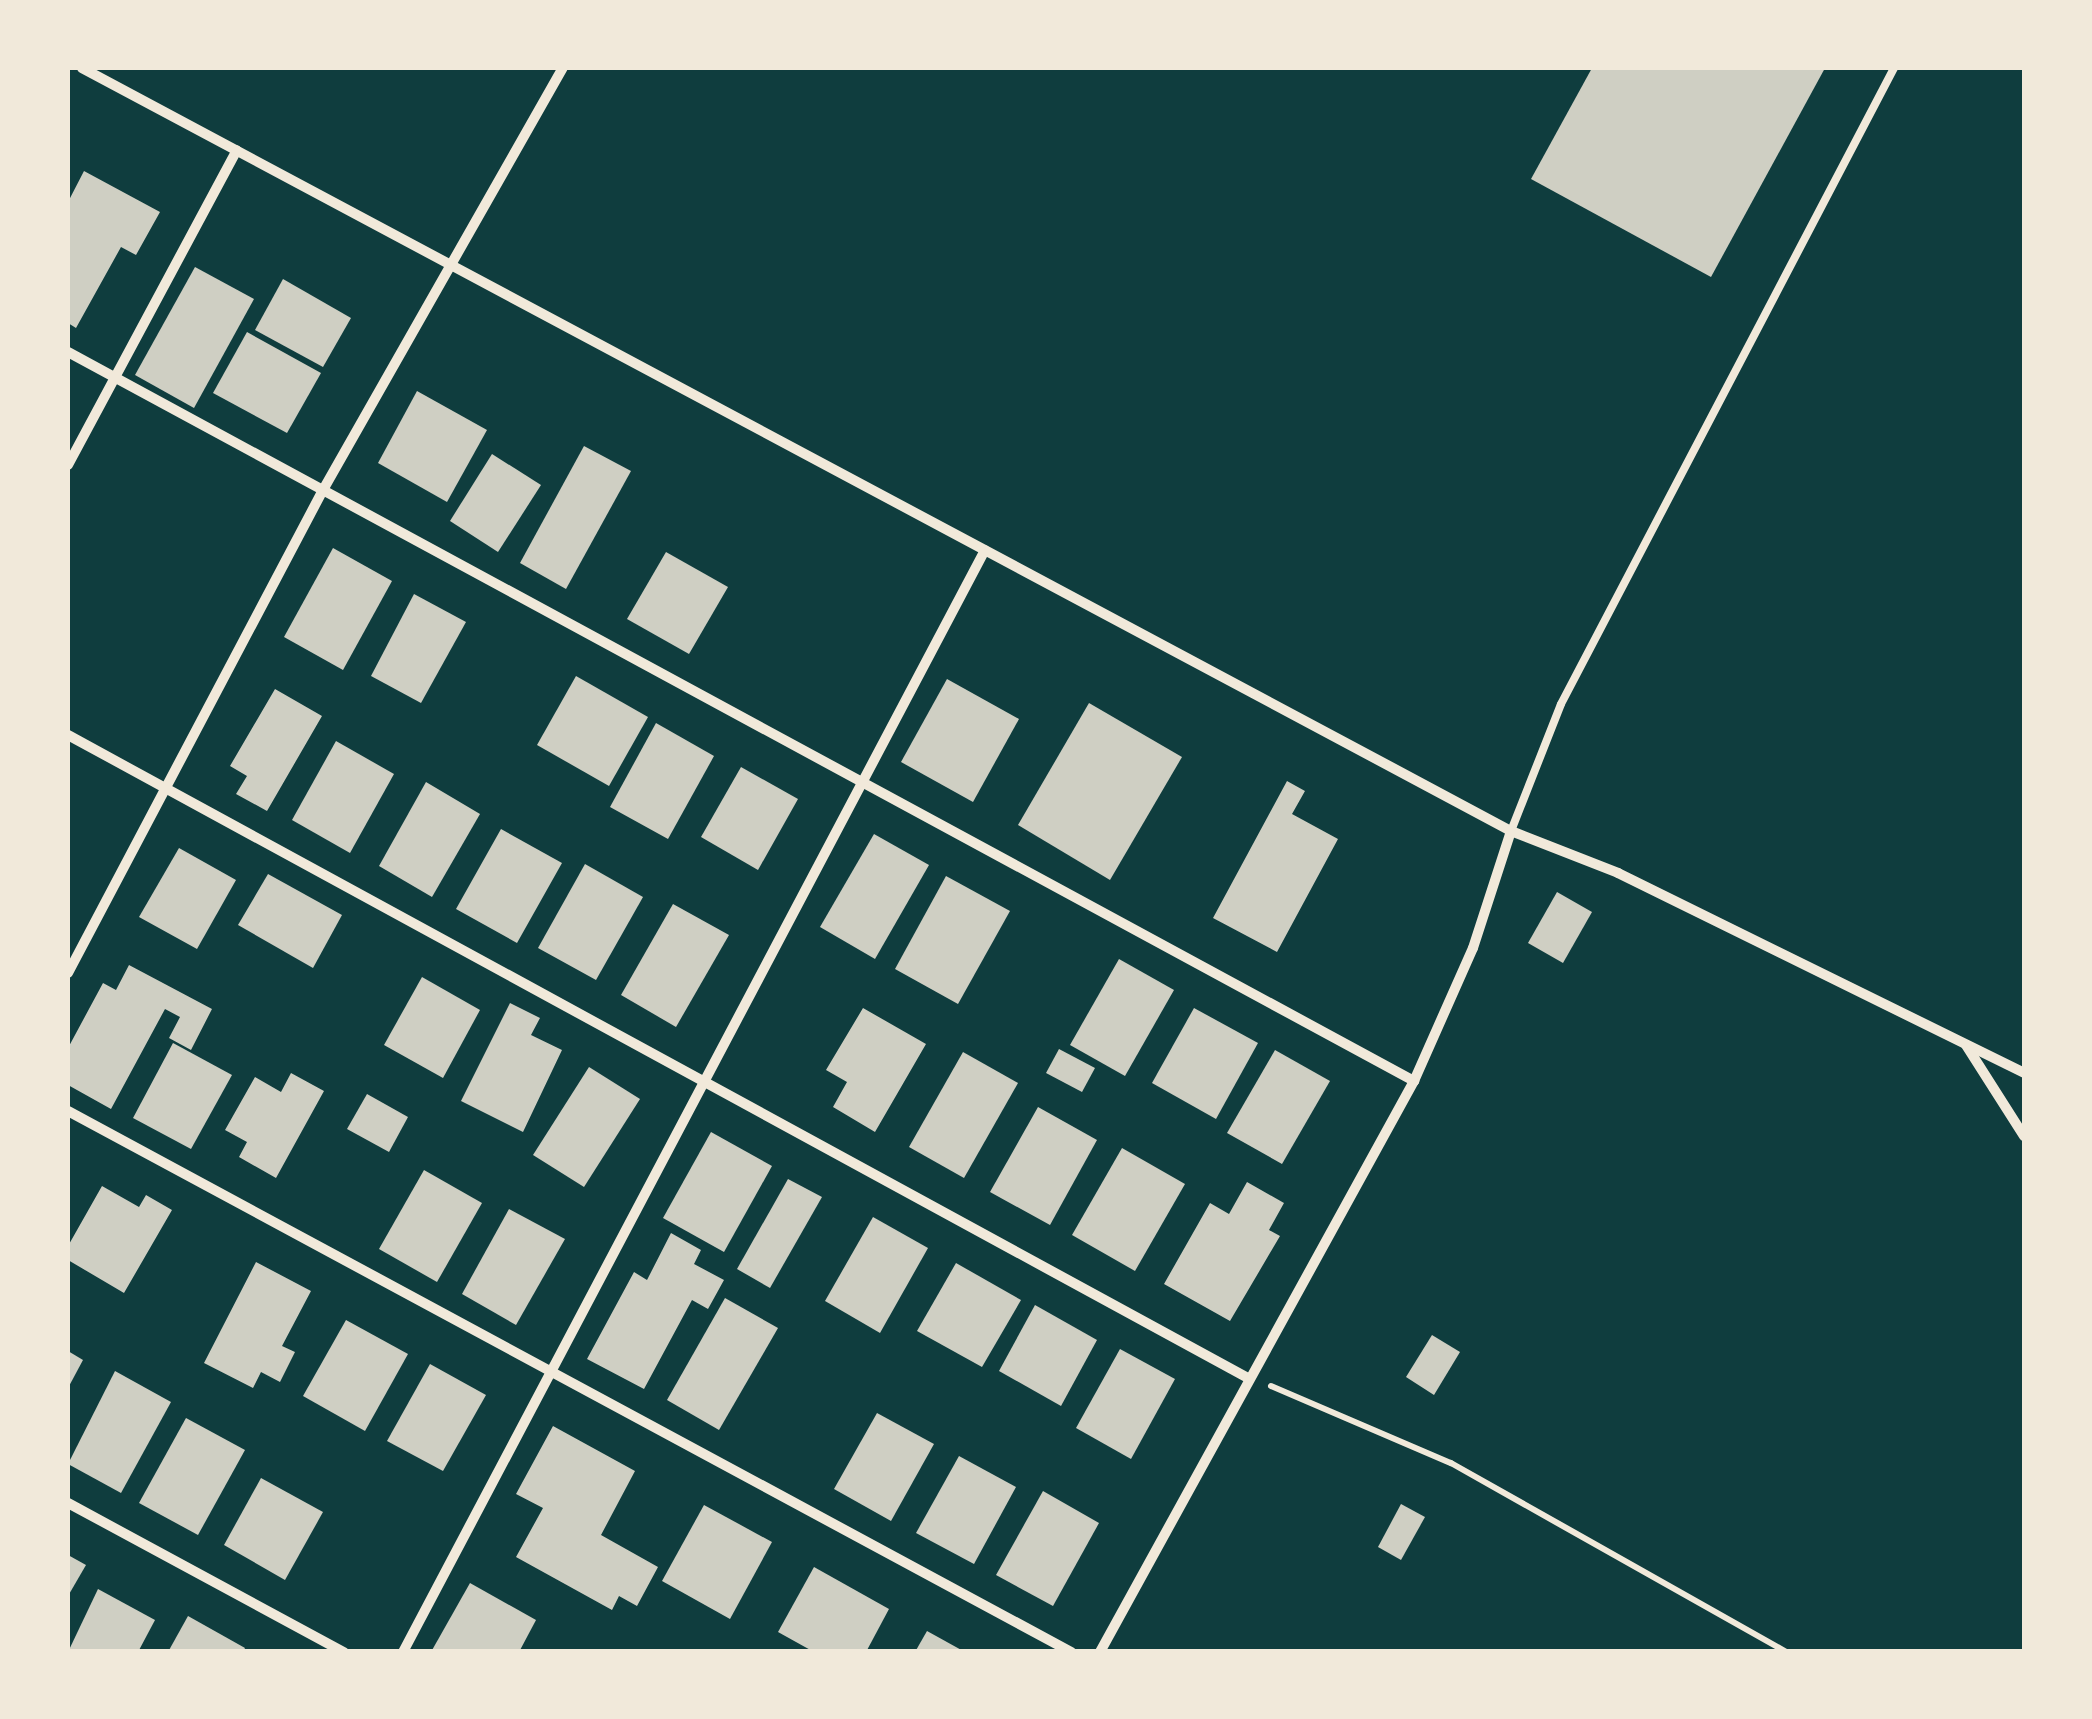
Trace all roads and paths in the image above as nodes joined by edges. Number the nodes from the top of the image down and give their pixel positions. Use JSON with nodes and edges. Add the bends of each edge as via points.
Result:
{"nodes":[{"id":1,"x":82,"y":68,"type":"edge"},
{"id":2,"x":98,"y":68,"type":"edge"},
{"id":3,"x":563,"y":68,"type":"edge"},
{"id":4,"x":1894,"y":68,"type":"edge"},
{"id":5,"x":104,"y":80,"type":"junction"},
{"id":6,"x":237,"y":150,"type":"junction"},
{"id":7,"x":452,"y":266,"type":"junction"},
{"id":8,"x":68,"y":352,"type":"edge"},
{"id":9,"x":117,"y":379,"type":"junction"},
{"id":10,"x":68,"y":465,"type":"edge"},
{"id":11,"x":323,"y":490,"type":"junction"},
{"id":12,"x":985,"y":550,"type":"junction"},
{"id":13,"x":68,"y":735,"type":"edge"},
{"id":14,"x":862,"y":782,"type":"junction"},
{"id":15,"x":162,"y":786,"type":"junction"},
{"id":16,"x":1511,"y":831,"type":"junction"},
{"id":17,"x":68,"y":973,"type":"edge"},
{"id":18,"x":1966,"y":1044,"type":"junction"},
{"id":19,"x":2024,"y":1073,"type":"edge"},
{"id":20,"x":1414,"y":1081,"type":"junction"},
{"id":21,"x":704,"y":1082,"type":"junction"},
{"id":22,"x":68,"y":1111,"type":"edge"},
{"id":23,"x":2024,"y":1136,"type":"edge"},
{"id":24,"x":551,"y":1371,"type":"junction"},
{"id":25,"x":1246,"y":1377,"type":"junction"},
{"id":26,"x":68,"y":1503,"type":"edge"},
{"id":27,"x":344,"y":1652,"type":"edge"},
{"id":28,"x":402,"y":1652,"type":"edge"},
{"id":29,"x":1071,"y":1652,"type":"edge"},
{"id":30,"x":1100,"y":1652,"type":"edge"},
{"id":31,"x":1786,"y":1652,"type":"edge"}],
"edges":[{"from":1,"to":5,"type":"street"},
{"from":2,"to":5,"type":"street"},
{"from":3,"to":7,"type":"street"},
{"from":4,"to":16,"type":"lane","via":[[1561,704]]},
{"from":5,"to":6,"type":"street"},
{"from":6,"to":7,"type":"street"},
{"from":6,"to":9,"type":"street"},
{"from":7,"to":11,"type":"street"},
{"from":7,"to":12,"type":"street"},
{"from":8,"to":9,"type":"street"},
{"from":9,"to":10,"type":"street"},
{"from":9,"to":11,"type":"street"},
{"from":11,"to":14,"type":"street"},
{"from":11,"to":15,"type":"street"},
{"from":12,"to":14,"type":"street"},
{"from":12,"to":16,"type":"street"},
{"from":13,"to":15,"type":"street"},
{"from":14,"to":20,"type":"street"},
{"from":14,"to":21,"type":"street"},
{"from":15,"to":17,"type":"street"},
{"from":15,"to":21,"type":"street"},
{"from":16,"to":18,"type":"street","via":[[1618,874]]},
{"from":16,"to":20,"type":"street","via":[[1473,948]]},
{"from":18,"to":19,"type":"street"},
{"from":18,"to":23,"type":"street"},
{"from":20,"to":25,"type":"street"},
{"from":21,"to":24,"type":"street"},
{"from":21,"to":25,"type":"street"},
{"from":22,"to":24,"type":"street"},
{"from":24,"to":28,"type":"street"},
{"from":24,"to":29,"type":"street"},
{"from":25,"to":30,"type":"street"},
{"from":25,"to":31,"type":"path","via":[[1452,1463]]},
{"from":26,"to":27,"type":"street"}]}
